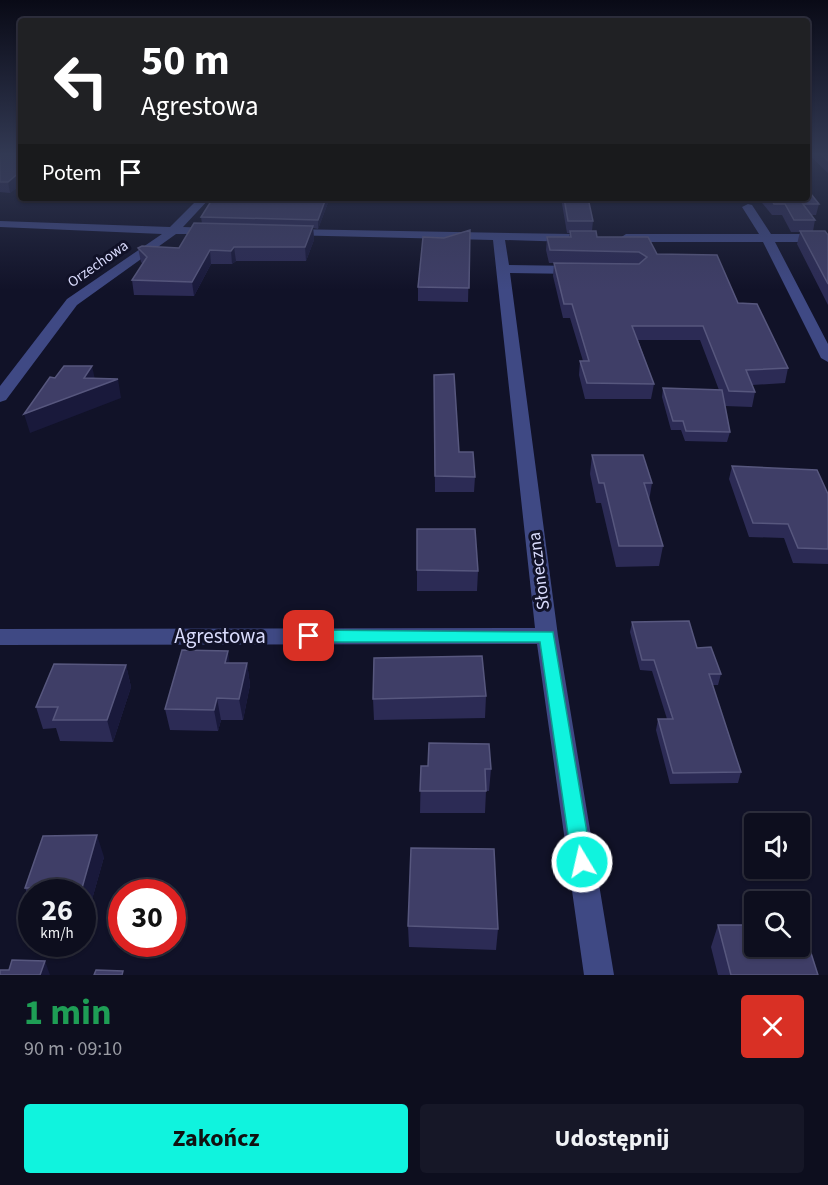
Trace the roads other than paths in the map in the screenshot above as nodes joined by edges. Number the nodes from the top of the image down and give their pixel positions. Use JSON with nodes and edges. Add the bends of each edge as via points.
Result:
{"nodes":[{"id":1,"x":202,"y":201,"type":"edge"},
{"id":2,"x":748,"y":207,"type":"dead end"},
{"id":3,"x":0,"y":224,"type":"edge"},
{"id":4,"x":173,"y":231,"type":"junction"},
{"id":5,"x":231,"y":232,"type":"edge"},
{"id":6,"x":278,"y":233,"type":"edge"},
{"id":7,"x":499,"y":237,"type":"junction"},
{"id":8,"x":581,"y":238,"type":"edge"},
{"id":9,"x":616,"y":238,"type":"edge"},
{"id":10,"x":828,"y":238,"type":"edge"},
{"id":11,"x":768,"y":239,"type":"junction"},
{"id":12,"x":503,"y":269,"type":"junction"},
{"id":13,"x":594,"y":270,"type":"edge"},
{"id":14,"x":828,"y":358,"type":"edge"},
{"id":15,"x":0,"y":397,"type":"edge"},
{"id":16,"x":547,"y":636,"type":"junction"},
{"id":17,"x":0,"y":637,"type":"edge"},
{"id":18,"x":599,"y":975,"type":"edge"}],
"edges":[{"from":1,"to":4,"type":"street","name":"Orzechowa"},
{"from":2,"to":11,"type":"street"},
{"from":3,"to":4,"type":"street"},
{"from":4,"to":5,"type":"street"},
{"from":4,"to":15,"type":"street","name":"Orzechowa","via":[[72,302]]},
{"from":6,"to":7,"type":"street"},
{"from":7,"to":8,"type":"street"},
{"from":7,"to":12,"type":"street","name":"Słoneczna"},
{"from":9,"to":11,"type":"street"},
{"from":10,"to":11,"type":"street"},
{"from":11,"to":14,"type":"street"},
{"from":12,"to":13,"type":"street"},
{"from":12,"to":16,"type":"street","name":"Słoneczna"},
{"from":16,"to":17,"type":"street","name":"Agrestowa"},
{"from":16,"to":18,"type":"street","name":"Słoneczna"}]}
